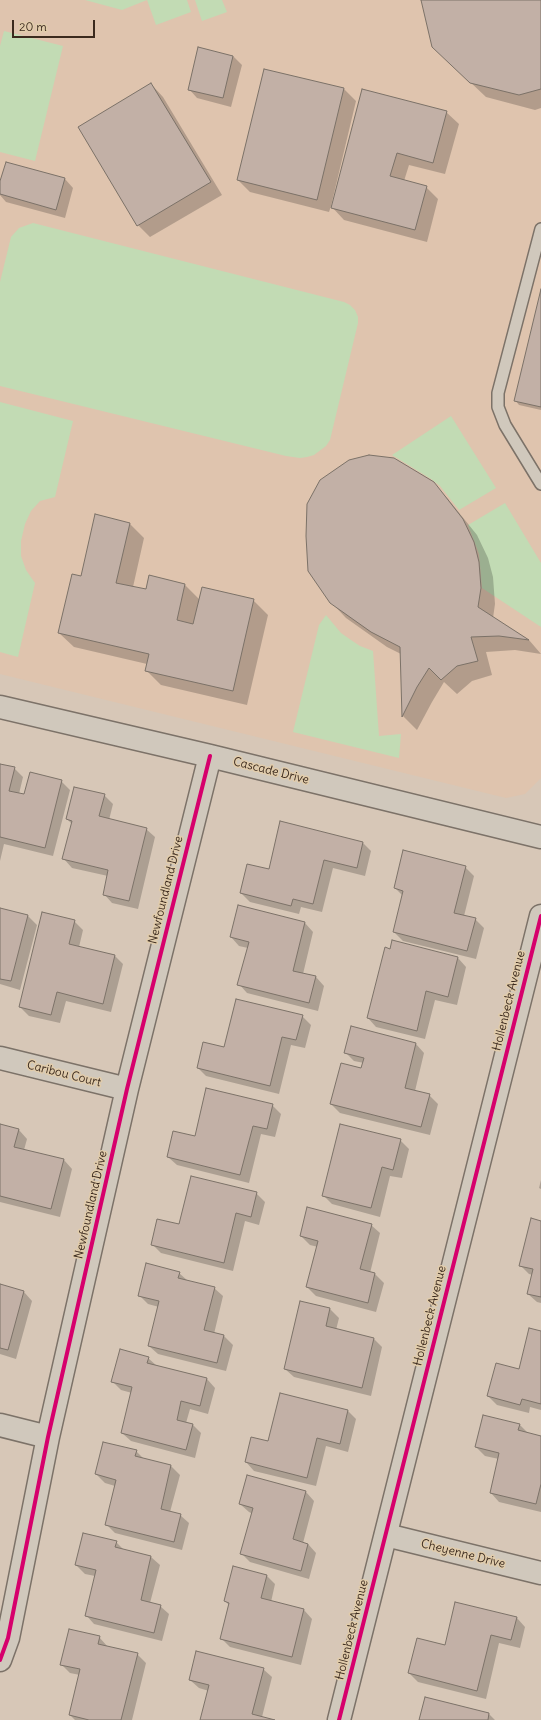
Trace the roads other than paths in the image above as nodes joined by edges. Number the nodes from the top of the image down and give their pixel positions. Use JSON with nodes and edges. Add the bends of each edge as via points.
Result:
{"nodes":[{"id":1,"x":541,"y":228,"type":"edge"},
{"id":2,"x":541,"y":484,"type":"edge"},
{"id":3,"x":0,"y":707,"type":"edge"},
{"id":4,"x":210,"y":756,"type":"junction"},
{"id":5,"x":541,"y":837,"type":"edge"},
{"id":6,"x":541,"y":916,"type":"edge"},
{"id":7,"x":0,"y":1058,"type":"edge"},
{"id":8,"x":127,"y":1089,"type":"junction"},
{"id":9,"x":0,"y":1425,"type":"edge"},
{"id":10,"x":48,"y":1437,"type":"junction"},
{"id":11,"x":386,"y":1535,"type":"junction"},
{"id":12,"x":541,"y":1573,"type":"edge"},
{"id":13,"x":0,"y":1660,"type":"edge"},
{"id":14,"x":339,"y":1720,"type":"edge"}],
"edges":[{"from":1,"to":2,"type":"lane","via":[[498,392],[498,407],[505,425]]},
{"from":3,"to":4,"type":"street","name":"Cascade Drive"},
{"from":4,"to":5,"type":"street","name":"Cascade Drive"},
{"from":4,"to":8,"type":"street","name":"Newfoundland Drive"},
{"from":6,"to":11,"type":"street","name":"Hollenbeck Avenue"},
{"from":7,"to":8,"type":"street","name":"Caribou Court"},
{"from":8,"to":10,"type":"street","name":"Newfoundland Drive"},
{"from":9,"to":10,"type":"street"},
{"from":10,"to":13,"type":"street","name":"Newfoundland Drive","via":[[8,1638]]},
{"from":11,"to":12,"type":"street","name":"Cheyenne Drive"},
{"from":11,"to":14,"type":"street","name":"Hollenbeck Avenue"}]}
